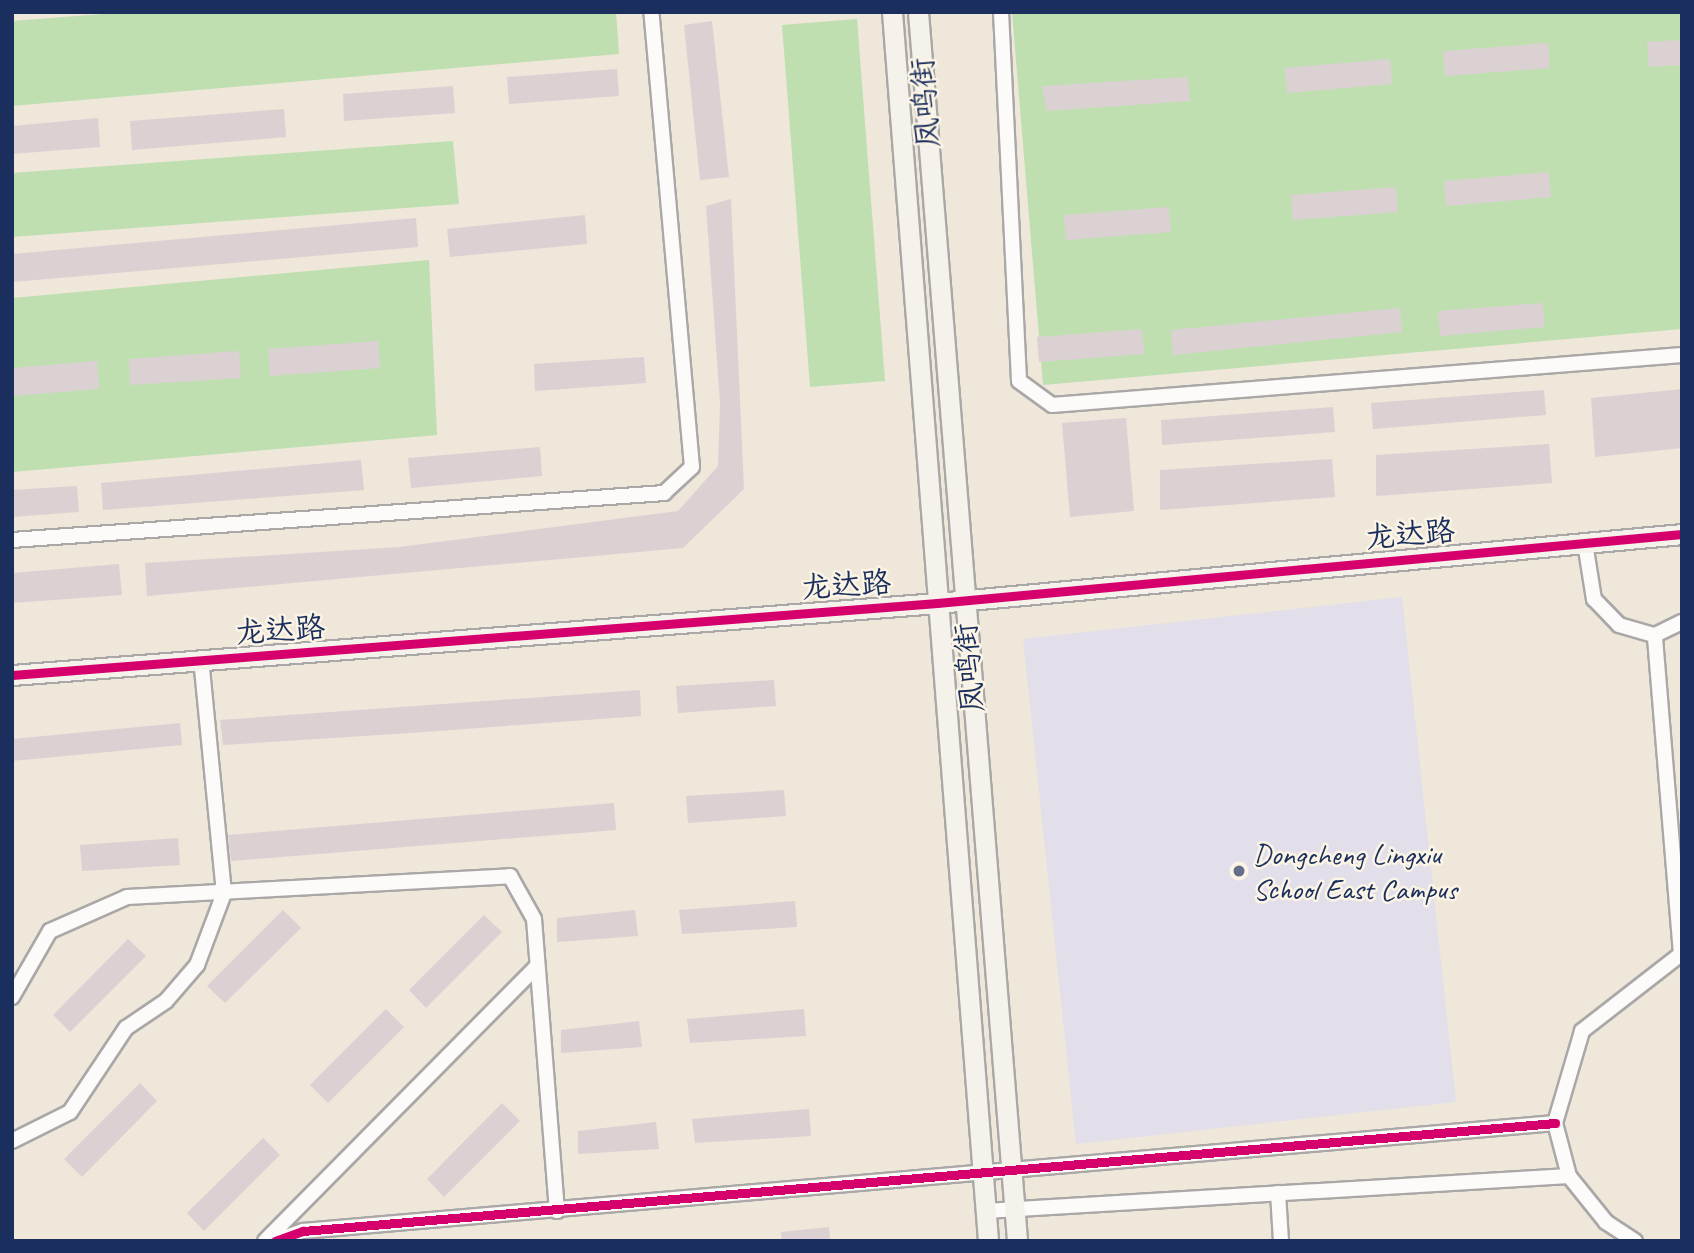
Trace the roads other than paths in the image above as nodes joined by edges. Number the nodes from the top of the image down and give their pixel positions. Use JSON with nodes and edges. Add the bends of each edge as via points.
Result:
{"nodes":[{"id":1,"x":651,"y":12,"type":"edge"},
{"id":2,"x":892,"y":12,"type":"edge"},
{"id":3,"x":918,"y":12,"type":"edge"},
{"id":4,"x":1001,"y":12,"type":"edge"},
{"id":5,"x":1682,"y":355,"type":"edge"},
{"id":6,"x":1682,"y":534,"type":"edge"},
{"id":7,"x":12,"y":540,"type":"edge"},
{"id":8,"x":1585,"y":542,"type":"junction"},
{"id":9,"x":964,"y":600,"type":"junction"},
{"id":10,"x":937,"y":603,"type":"junction"},
{"id":11,"x":1682,"y":622,"type":"edge"},
{"id":12,"x":1655,"y":635,"type":"junction"},
{"id":13,"x":201,"y":660,"type":"junction"},
{"id":14,"x":12,"y":675,"type":"edge"},
{"id":15,"x":223,"y":893,"type":"junction"},
{"id":16,"x":537,"y":966,"type":"junction"},
{"id":17,"x":12,"y":998,"type":"edge"},
{"id":18,"x":1555,"y":1123,"type":"junction"},
{"id":19,"x":12,"y":1142,"type":"edge"},
{"id":20,"x":1011,"y":1173,"type":"junction"},
{"id":21,"x":983,"y":1175,"type":"junction"},
{"id":22,"x":1569,"y":1176,"type":"junction"},
{"id":23,"x":1278,"y":1194,"type":"junction"},
{"id":24,"x":1014,"y":1209,"type":"junction"},
{"id":25,"x":557,"y":1211,"type":"junction"},
{"id":26,"x":985,"y":1211,"type":"junction"},
{"id":27,"x":265,"y":1241,"type":"edge"},
{"id":28,"x":275,"y":1241,"type":"edge"},
{"id":29,"x":988,"y":1241,"type":"edge"},
{"id":30,"x":1017,"y":1241,"type":"edge"},
{"id":31,"x":1281,"y":1241,"type":"edge"},
{"id":32,"x":1635,"y":1241,"type":"edge"}],
"edges":[{"from":1,"to":7,"type":"street","via":[[692,467],[664,493]]},
{"from":2,"to":10,"type":"main road","name":"凤鸣街"},
{"from":3,"to":9,"type":"main road","name":"凤鸣街"},
{"from":4,"to":5,"type":"street","via":[[1020,381],[1052,405]]},
{"from":6,"to":8,"type":"main road","name":"龙达路"},
{"from":8,"to":9,"type":"main road","name":"龙达路"},
{"from":8,"to":12,"type":"street","via":[[1594,599],[1619,625]]},
{"from":9,"to":10,"type":"main road","name":"龙达路"},
{"from":9,"to":20,"type":"main road","name":"凤鸣街"},
{"from":10,"to":13,"type":"main road","name":"龙达路"},
{"from":10,"to":21,"type":"main road","name":"凤鸣街"},
{"from":11,"to":12,"type":"street"},
{"from":12,"to":18,"type":"street","via":[[1681,954],[1582,1031]]},
{"from":13,"to":14,"type":"main road","name":"龙达路"},
{"from":13,"to":15,"type":"street"},
{"from":15,"to":16,"type":"street","via":[[510,876],[534,919]]},
{"from":15,"to":17,"type":"street","via":[[127,897],[50,931]]},
{"from":15,"to":19,"type":"street","via":[[189,974],[166,1001],[126,1028],[70,1112]]},
{"from":16,"to":25,"type":"street"},
{"from":16,"to":27,"type":"street"},
{"from":18,"to":20,"type":"street"},
{"from":18,"to":22,"type":"street"},
{"from":20,"to":21,"type":"street"},
{"from":20,"to":24,"type":"main road","name":"凤鸣街"},
{"from":21,"to":25,"type":"street"},
{"from":21,"to":26,"type":"main road","name":"凤鸣街"},
{"from":22,"to":23,"type":"street"},
{"from":22,"to":32,"type":"street","via":[[1606,1222]]},
{"from":23,"to":24,"type":"street"},
{"from":23,"to":31,"type":"street"},
{"from":24,"to":26,"type":"street"},
{"from":24,"to":30,"type":"main road","name":"凤鸣街"},
{"from":25,"to":28,"type":"street","via":[[303,1231]]},
{"from":26,"to":29,"type":"main road","name":"凤鸣街"}]}
